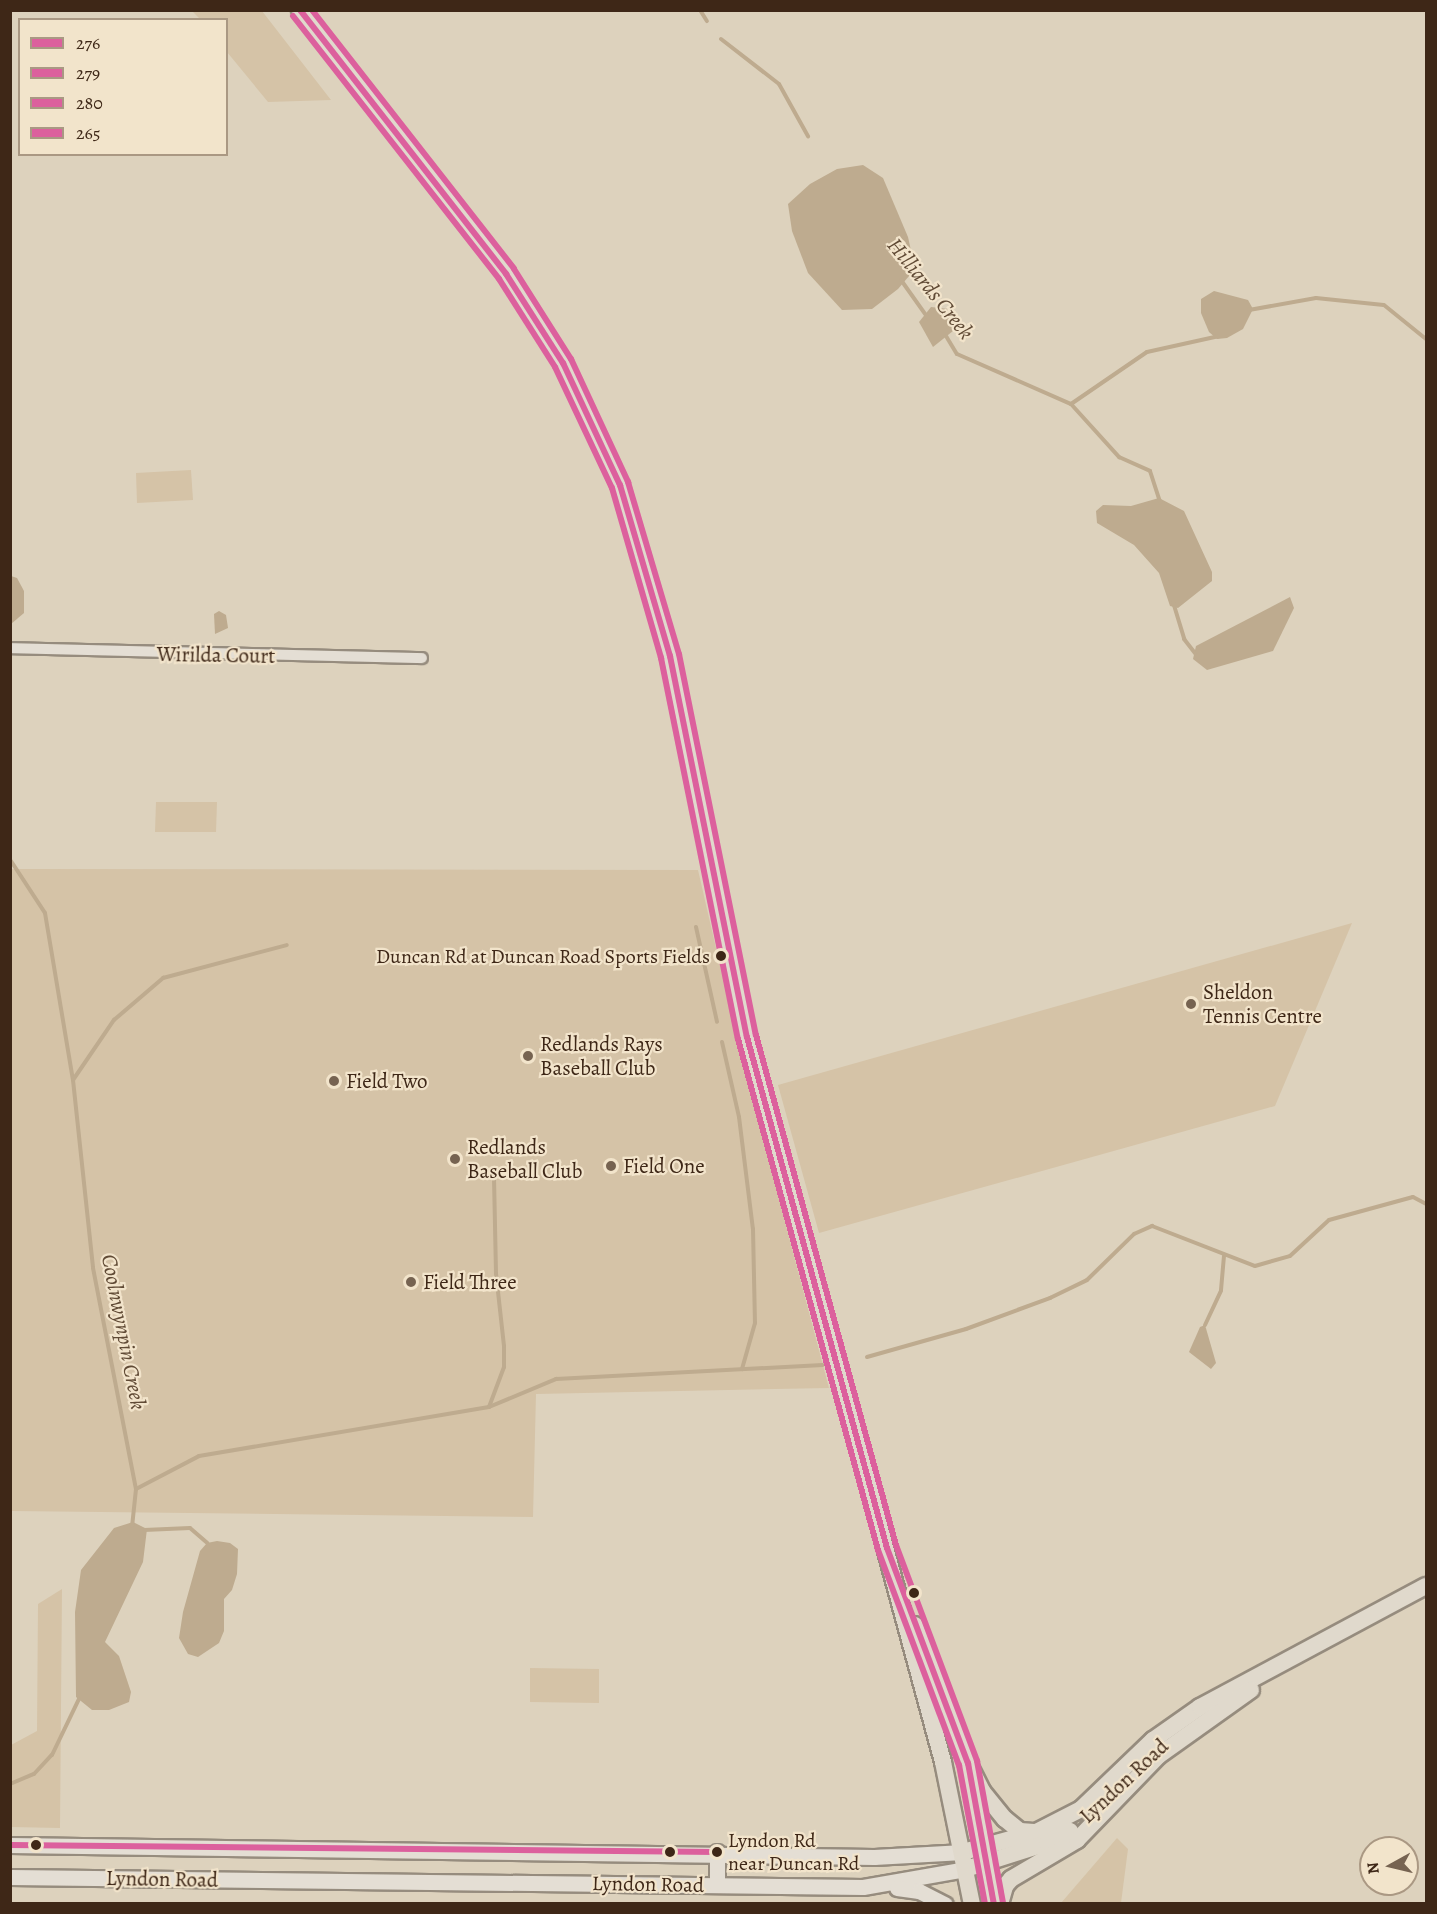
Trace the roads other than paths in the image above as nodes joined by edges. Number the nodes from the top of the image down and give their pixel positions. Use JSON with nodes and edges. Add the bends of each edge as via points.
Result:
{"nodes":[{"id":1,"x":300,"y":10,"type":"edge"},
{"id":2,"x":10,"y":648,"type":"edge"},
{"id":3,"x":422,"y":658,"type":"dead end"},
{"id":4,"x":887,"y":1548,"type":"junction"},
{"id":5,"x":1426,"y":1586,"type":"edge"},
{"id":6,"x":1307,"y":1652,"type":"junction"},
{"id":7,"x":1261,"y":1683,"type":"junction"},
{"id":8,"x":968,"y":1763,"type":"junction"},
{"id":9,"x":1036,"y":1832,"type":"junction"},
{"id":10,"x":10,"y":1845,"type":"edge"},
{"id":11,"x":717,"y":1852,"type":"junction"},
{"id":12,"x":963,"y":1852,"type":"junction"},
{"id":13,"x":987,"y":1854,"type":"junction"},
{"id":14,"x":966,"y":1869,"type":"junction"},
{"id":15,"x":10,"y":1877,"type":"edge"},
{"id":16,"x":717,"y":1885,"type":"junction"},
{"id":17,"x":863,"y":1887,"type":"junction"},
{"id":18,"x":945,"y":1904,"type":"edge"},
{"id":19,"x":972,"y":1904,"type":"edge"},
{"id":20,"x":994,"y":1904,"type":"edge"},
{"id":21,"x":1000,"y":1904,"type":"edge"}],
"edges":[{"from":1,"to":4,"type":"main road","via":[[506,274],[563,363],[620,485],[670,656],[747,1037]]},
{"from":2,"to":3,"type":"street","name":"Wirilda Court"},
{"from":4,"to":8,"type":"main road"},
{"from":4,"to":12,"type":"main road"},
{"from":5,"to":6,"type":"main road"},
{"from":6,"to":7,"type":"main road"},
{"from":6,"to":9,"type":"main road","via":[[1248,1680],[1173,1725],[1081,1809]]},
{"from":7,"to":13,"type":"main road","name":"Lyndon Road","via":[[1166,1740],[1071,1830],[1047,1843]]},
{"from":7,"to":21,"type":"main road","via":[[1172,1744],[1077,1840],[1011,1879]]},
{"from":8,"to":9,"type":"main road","via":[[982,1791],[1005,1819],[1020,1831]]},
{"from":8,"to":13,"type":"main road"},
{"from":9,"to":13,"type":"main road"},
{"from":10,"to":11,"type":"main road","name":"Lyndon Road"},
{"from":11,"to":12,"type":"main road","name":"Lyndon Road","via":[[874,1857]]},
{"from":11,"to":16,"type":"main road"},
{"from":12,"to":13,"type":"main road"},
{"from":12,"to":14,"type":"main road"},
{"from":13,"to":14,"type":"main road","name":"Lyndon Road"},
{"from":13,"to":20,"type":"main road"},
{"from":14,"to":17,"type":"main road","name":"Lyndon Road"},
{"from":14,"to":19,"type":"main road"},
{"from":15,"to":16,"type":"main road","name":"Lyndon Road"},
{"from":16,"to":17,"type":"main road","name":"Lyndon Road"},
{"from":17,"to":18,"type":"main road","via":[[919,1891]]}]}
